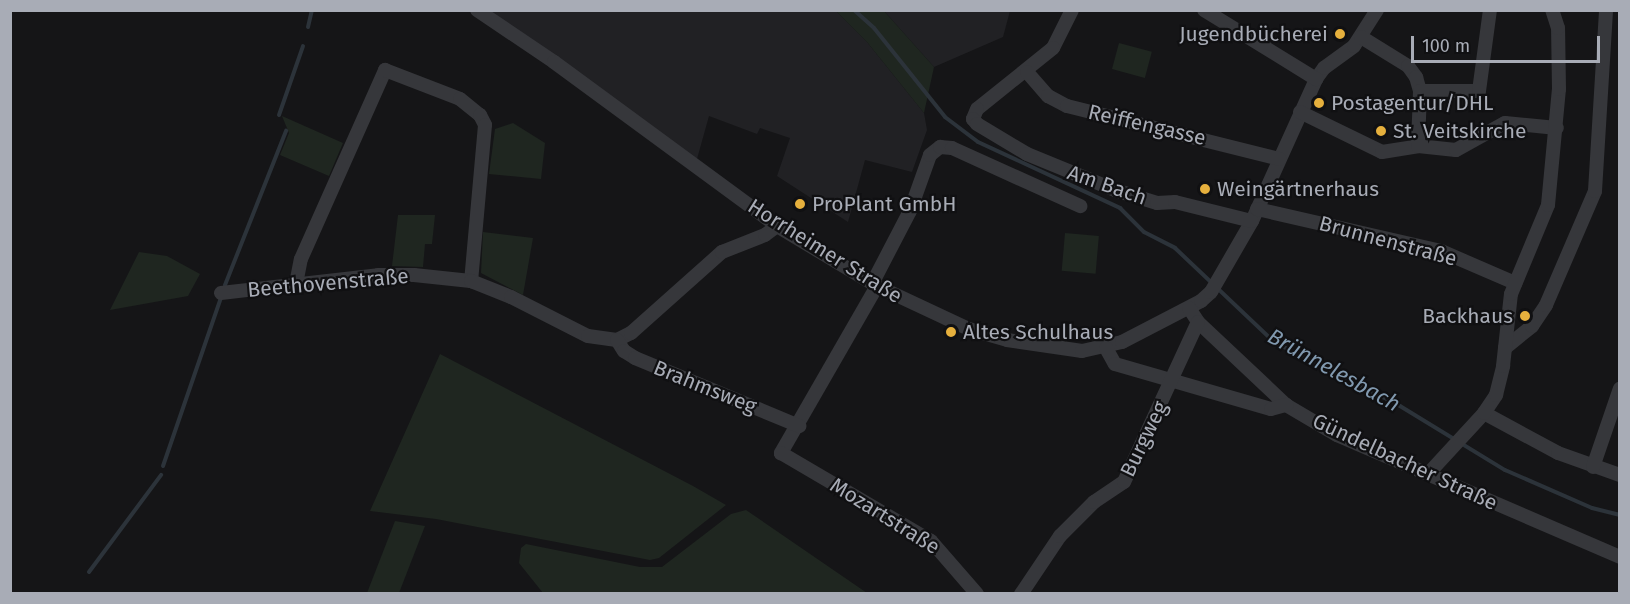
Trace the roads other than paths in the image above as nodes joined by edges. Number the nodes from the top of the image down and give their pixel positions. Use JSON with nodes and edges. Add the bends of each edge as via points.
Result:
{"nodes":[{"id":1,"x":477,"y":10,"type":"edge"},
{"id":2,"x":1072,"y":10,"type":"edge"},
{"id":3,"x":1204,"y":10,"type":"edge"},
{"id":4,"x":1377,"y":10,"type":"edge"},
{"id":5,"x":1490,"y":10,"type":"edge"},
{"id":6,"x":1552,"y":10,"type":"edge"},
{"id":7,"x":1606,"y":10,"type":"edge"},
{"id":8,"x":1361,"y":37,"type":"junction"},
{"id":9,"x":1027,"y":72,"type":"junction"},
{"id":10,"x":1316,"y":79,"type":"junction"},
{"id":11,"x":1420,"y":91,"type":"junction"},
{"id":12,"x":1300,"y":112,"type":"junction"},
{"id":13,"x":1557,"y":128,"type":"junction"},
{"id":14,"x":1418,"y":146,"type":"junction"},
{"id":15,"x":1279,"y":159,"type":"junction"},
{"id":16,"x":1080,"y":206,"type":"dead end"},
{"id":17,"x":1255,"y":215,"type":"junction"},
{"id":18,"x":777,"y":226,"type":"junction"},
{"id":19,"x":471,"y":281,"type":"junction"},
{"id":20,"x":1515,"y":283,"type":"junction"},
{"id":21,"x":296,"y":284,"type":"junction"},
{"id":22,"x":875,"y":284,"type":"junction"},
{"id":23,"x":222,"y":293,"type":"dead end"},
{"id":24,"x":1189,"y":308,"type":"junction"},
{"id":25,"x":1198,"y":322,"type":"junction"},
{"id":26,"x":617,"y":340,"type":"junction"},
{"id":27,"x":1106,"y":348,"type":"junction"},
{"id":28,"x":1505,"y":348,"type":"junction"},
{"id":29,"x":1171,"y":379,"type":"junction"},
{"id":30,"x":1620,"y":388,"type":"edge"},
{"id":31,"x":1286,"y":405,"type":"junction"},
{"id":32,"x":1484,"y":413,"type":"junction"},
{"id":33,"x":799,"y":426,"type":"junction"},
{"id":34,"x":1593,"y":467,"type":"junction"},
{"id":35,"x":1428,"y":474,"type":"junction"},
{"id":36,"x":1620,"y":475,"type":"edge"},
{"id":37,"x":1620,"y":557,"type":"edge"},
{"id":38,"x":977,"y":594,"type":"edge"},
{"id":39,"x":1021,"y":594,"type":"edge"}],
"edges":[{"from":1,"to":18,"type":"street","name":"Horrheimer Straße"},
{"from":2,"to":9,"type":"street","via":[[1053,48]]},
{"from":3,"to":10,"type":"street"},
{"from":4,"to":8,"type":"street"},
{"from":5,"to":11,"type":"street","via":[[1479,91]]},
{"from":6,"to":13,"type":"street","via":[[1558,43]]},
{"from":7,"to":28,"type":"street","via":[[1595,190],[1546,305],[1532,326]]},
{"from":8,"to":10,"type":"street"},
{"from":8,"to":11,"type":"street","via":[[1408,66]]},
{"from":9,"to":15,"type":"street","name":"Reiffengasse","via":[[1048,96],[1067,106]]},
{"from":9,"to":17,"type":"street","name":"Am Bach","via":[[977,109],[973,119],[988,134],[1026,154],[1157,203],[1175,202]]},
{"from":10,"to":12,"type":"street"},
{"from":11,"to":14,"type":"street"},
{"from":12,"to":14,"type":"street","via":[[1373,150]]},
{"from":12,"to":15,"type":"street"},
{"from":13,"to":14,"type":"street","via":[[1505,123],[1456,150]]},
{"from":13,"to":20,"type":"street","via":[[1548,206]]},
{"from":15,"to":17,"type":"street"},
{"from":16,"to":22,"type":"street","via":[[952,148],[940,147],[930,155],[910,211]]},
{"from":17,"to":20,"type":"street","name":"Brunnenstraße","via":[[1441,251]]},
{"from":17,"to":24,"type":"street","name":"Horrheimer Straße","via":[[1214,286]]},
{"from":18,"to":22,"type":"street","name":"Horrheimer Straße"},
{"from":18,"to":26,"type":"street","via":[[765,235],[722,252],[631,333]]},
{"from":19,"to":21,"type":"street","name":"Beethovenstraße","via":[[396,274]]},
{"from":19,"to":21,"type":"street","via":[[485,125],[476,110],[460,99],[386,70],[301,259]]},
{"from":19,"to":26,"type":"street","name":"Beethovenstraße","via":[[588,336]]},
{"from":20,"to":28,"type":"street"},
{"from":21,"to":23,"type":"street","name":"Beethovenstraße"},
{"from":22,"to":27,"type":"street","name":"Horrheimer Straße","via":[[941,318],[1007,340],[1069,350]]},
{"from":22,"to":33,"type":"street"},
{"from":24,"to":25,"type":"street","name":"Gündelbacher Straße"},
{"from":24,"to":27,"type":"street","name":"Horrheimer Straße"},
{"from":25,"to":29,"type":"street","name":"Burgweg"},
{"from":25,"to":31,"type":"street","name":"Gündelbacher Straße"},
{"from":26,"to":33,"type":"street","name":"Brahmsweg","via":[[635,358]]},
{"from":27,"to":29,"type":"street","via":[[1115,364]]},
{"from":28,"to":32,"type":"street","via":[[1498,387]]},
{"from":29,"to":31,"type":"street","via":[[1271,409]]},
{"from":29,"to":39,"type":"street","name":"Burgweg","via":[[1124,482],[1094,502],[1060,536]]},
{"from":30,"to":34,"type":"street"},
{"from":31,"to":35,"type":"street","name":"Gündelbacher Straße","via":[[1337,435]]},
{"from":32,"to":34,"type":"street"},
{"from":32,"to":35,"type":"street"},
{"from":33,"to":38,"type":"street","name":"Mozartstraße","via":[[781,453],[932,541]]},
{"from":34,"to":36,"type":"street"},
{"from":35,"to":37,"type":"street","name":"Gündelbacher Straße"}]}
